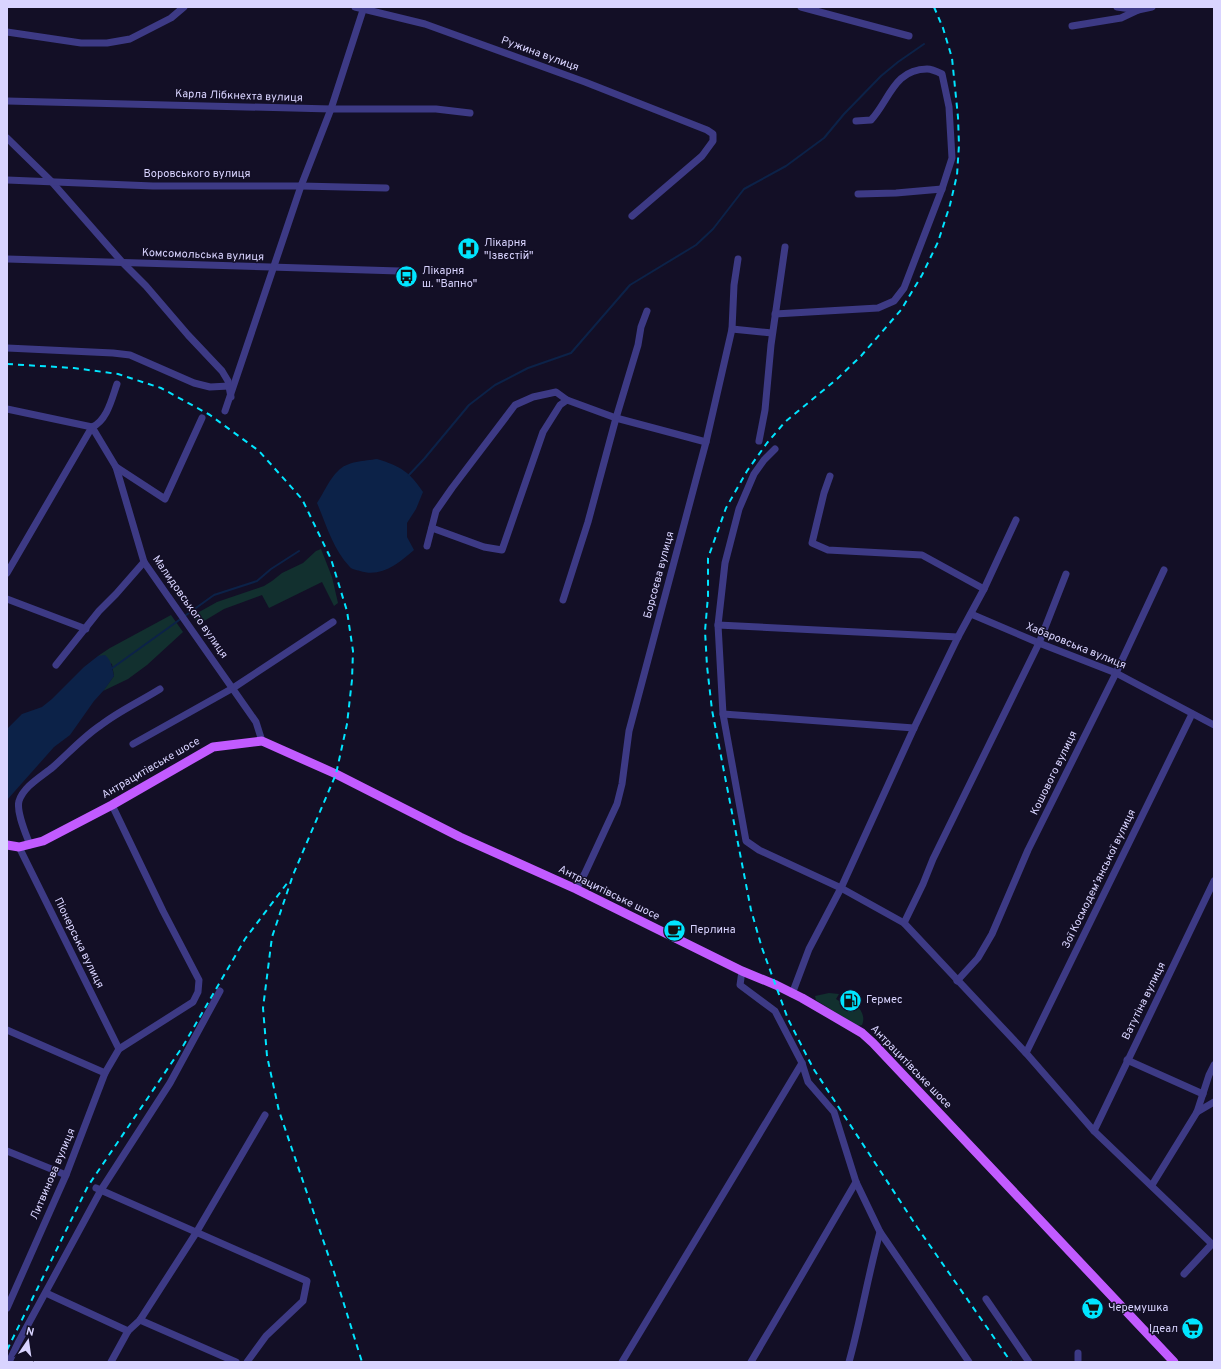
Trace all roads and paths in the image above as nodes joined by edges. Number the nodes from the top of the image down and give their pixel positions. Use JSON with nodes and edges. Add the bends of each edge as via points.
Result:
{"nodes":[{"id":1,"x":184,"y":7,"type":"edge"},
{"id":2,"x":355,"y":7,"type":"edge"},
{"id":3,"x":801,"y":7,"type":"edge"},
{"id":4,"x":1117,"y":7,"type":"edge"},
{"id":5,"x":1152,"y":7,"type":"edge"},
{"id":6,"x":364,"y":8,"type":"edge"},
{"id":7,"x":1137,"y":9,"type":"edge"},
{"id":8,"x":1072,"y":26,"type":"dead end"},
{"id":9,"x":7,"y":32,"type":"edge"},
{"id":10,"x":909,"y":36,"type":"dead end"},
{"id":11,"x":7,"y":100,"type":"edge"},
{"id":12,"x":331,"y":109,"type":"junction"},
{"id":13,"x":470,"y":113,"type":"dead end"},
{"id":14,"x":856,"y":121,"type":"dead end"},
{"id":15,"x":7,"y":138,"type":"edge"},
{"id":16,"x":7,"y":180,"type":"edge"},
{"id":17,"x":51,"y":181,"type":"junction"},
{"id":18,"x":301,"y":186,"type":"junction"},
{"id":19,"x":386,"y":188,"type":"dead end"},
{"id":20,"x":942,"y":188,"type":"junction"},
{"id":21,"x":858,"y":194,"type":"dead end"},
{"id":22,"x":632,"y":216,"type":"dead end"},
{"id":23,"x":785,"y":247,"type":"dead end"},
{"id":24,"x":7,"y":259,"type":"edge"},
{"id":25,"x":738,"y":259,"type":"dead end"},
{"id":26,"x":123,"y":263,"type":"junction"},
{"id":27,"x":274,"y":268,"type":"junction"},
{"id":28,"x":399,"y":271,"type":"dead end"},
{"id":29,"x":647,"y":311,"type":"dead end"},
{"id":30,"x":775,"y":314,"type":"junction"},
{"id":31,"x":732,"y":329,"type":"junction"},
{"id":32,"x":772,"y":334,"type":"junction"},
{"id":33,"x":7,"y":348,"type":"edge"},
{"id":34,"x":117,"y":384,"type":"dead end"},
{"id":35,"x":229,"y":386,"type":"junction"},
{"id":36,"x":231,"y":397,"type":"junction"},
{"id":37,"x":568,"y":400,"type":"junction"},
{"id":38,"x":7,"y":409,"type":"edge"},
{"id":39,"x":225,"y":411,"type":"dead end"},
{"id":40,"x":202,"y":418,"type":"dead end"},
{"id":41,"x":616,"y":418,"type":"junction"},
{"id":42,"x":92,"y":427,"type":"junction"},
{"id":43,"x":759,"y":441,"type":"dead end"},
{"id":44,"x":706,"y":442,"type":"junction"},
{"id":45,"x":775,"y":449,"type":"dead end"},
{"id":46,"x":116,"y":467,"type":"junction"},
{"id":47,"x":830,"y":476,"type":"dead end"},
{"id":48,"x":1016,"y":520,"type":"dead end"},
{"id":49,"x":432,"y":528,"type":"junction"},
{"id":50,"x":427,"y":546,"type":"dead end"},
{"id":51,"x":144,"y":562,"type":"junction"},
{"id":52,"x":1164,"y":570,"type":"dead end"},
{"id":53,"x":7,"y":572,"type":"edge"},
{"id":54,"x":1066,"y":574,"type":"dead end"},
{"id":55,"x":984,"y":589,"type":"junction"},
{"id":56,"x":7,"y":599,"type":"edge"},
{"id":57,"x":563,"y":600,"type":"dead end"},
{"id":58,"x":971,"y":614,"type":"junction"},
{"id":59,"x":333,"y":622,"type":"dead end"},
{"id":60,"x":718,"y":625,"type":"junction"},
{"id":61,"x":86,"y":629,"type":"junction"},
{"id":62,"x":958,"y":637,"type":"junction"},
{"id":63,"x":1039,"y":643,"type":"junction"},
{"id":64,"x":56,"y":665,"type":"dead end"},
{"id":65,"x":1116,"y":672,"type":"junction"},
{"id":66,"x":160,"y":688,"type":"dead end"},
{"id":67,"x":233,"y":688,"type":"junction"},
{"id":68,"x":723,"y":714,"type":"junction"},
{"id":69,"x":1192,"y":714,"type":"junction"},
{"id":70,"x":1214,"y":725,"type":"edge"},
{"id":71,"x":914,"y":728,"type":"junction"},
{"id":72,"x":262,"y":742,"type":"junction"},
{"id":73,"x":133,"y":744,"type":"dead end"},
{"id":74,"x":112,"y":805,"type":"junction"},
{"id":75,"x":7,"y":845,"type":"edge"},
{"id":76,"x":30,"y":845,"type":"junction"},
{"id":77,"x":19,"y":848,"type":"junction"},
{"id":78,"x":1214,"y":881,"type":"edge"},
{"id":79,"x":841,"y":888,"type":"junction"},
{"id":80,"x":576,"y":889,"type":"junction"},
{"id":81,"x":904,"y":923,"type":"junction"},
{"id":82,"x":742,"y":971,"type":"junction"},
{"id":83,"x":957,"y":981,"type":"junction"},
{"id":84,"x":220,"y":991,"type":"dead end"},
{"id":85,"x":792,"y":994,"type":"junction"},
{"id":86,"x":7,"y":1030,"type":"edge"},
{"id":87,"x":119,"y":1048,"type":"junction"},
{"id":88,"x":1026,"y":1053,"type":"junction"},
{"id":89,"x":1127,"y":1060,"type":"junction"},
{"id":90,"x":802,"y":1063,"type":"junction"},
{"id":91,"x":1214,"y":1065,"type":"edge"},
{"id":92,"x":105,"y":1073,"type":"junction"},
{"id":93,"x":1203,"y":1094,"type":"junction"},
{"id":94,"x":1214,"y":1102,"type":"edge"},
{"id":95,"x":1197,"y":1112,"type":"junction"},
{"id":96,"x":265,"y":1115,"type":"dead end"},
{"id":97,"x":1094,"y":1131,"type":"junction"},
{"id":98,"x":7,"y":1151,"type":"edge"},
{"id":99,"x":66,"y":1175,"type":"junction"},
{"id":100,"x":856,"y":1182,"type":"junction"},
{"id":101,"x":1152,"y":1185,"type":"junction"},
{"id":102,"x":99,"y":1189,"type":"junction"},
{"id":103,"x":880,"y":1232,"type":"junction"},
{"id":104,"x":196,"y":1233,"type":"junction"},
{"id":105,"x":1213,"y":1243,"type":"edge"},
{"id":106,"x":1184,"y":1274,"type":"dead end"},
{"id":107,"x":7,"y":1288,"type":"edge"},
{"id":108,"x":14,"y":1291,"type":"junction"},
{"id":109,"x":46,"y":1293,"type":"junction"},
{"id":110,"x":986,"y":1299,"type":"dead end"},
{"id":111,"x":7,"y":1308,"type":"edge"},
{"id":112,"x":140,"y":1320,"type":"junction"},
{"id":113,"x":128,"y":1331,"type":"junction"},
{"id":114,"x":1078,"y":1353,"type":"dead end"},
{"id":115,"x":9,"y":1362,"type":"edge"},
{"id":116,"x":112,"y":1362,"type":"edge"},
{"id":117,"x":236,"y":1362,"type":"edge"},
{"id":118,"x":247,"y":1362,"type":"edge"},
{"id":119,"x":622,"y":1362,"type":"edge"},
{"id":120,"x":751,"y":1362,"type":"edge"},
{"id":121,"x":849,"y":1362,"type":"edge"},
{"id":122,"x":968,"y":1362,"type":"edge"},
{"id":123,"x":1029,"y":1362,"type":"edge"},
{"id":124,"x":1078,"y":1362,"type":"edge"},
{"id":125,"x":1174,"y":1362,"type":"edge"}],
"edges":[{"from":1,"to":9,"type":"street","via":[[171,18],[130,39],[107,43],[81,43]]},
{"from":2,"to":6,"type":"street","name":"Ружина вулиця"},
{"from":3,"to":10,"type":"street"},
{"from":4,"to":7,"type":"street"},
{"from":5,"to":7,"type":"street"},
{"from":6,"to":12,"type":"street"},
{"from":6,"to":22,"type":"street","name":"Ружина вулиця","via":[[425,24],[585,82],[713,134],[713,141],[702,156]]},
{"from":7,"to":8,"type":"street","via":[[1121,18]]},
{"from":11,"to":12,"type":"street","name":"Карла Лібкнехта вулиця"},
{"from":12,"to":13,"type":"street","name":"Карла Лібкнехта вулиця","via":[[436,109]]},
{"from":12,"to":18,"type":"street"},
{"from":14,"to":20,"type":"street","via":[[871,120],[902,77],[927,69],[942,74],[948,107],[952,158]]},
{"from":15,"to":17,"type":"street"},
{"from":16,"to":17,"type":"street","name":"Воровського вулиця"},
{"from":17,"to":18,"type":"street","name":"Воровського вулиця","via":[[154,186]]},
{"from":17,"to":26,"type":"street"},
{"from":18,"to":19,"type":"street","name":"Воровського вулиця"},
{"from":18,"to":27,"type":"street"},
{"from":20,"to":21,"type":"street"},
{"from":20,"to":30,"type":"street","via":[[904,288],[894,301],[878,308]]},
{"from":23,"to":30,"type":"street"},
{"from":24,"to":26,"type":"street","name":"Комсомольська вулиця"},
{"from":25,"to":31,"type":"street","name":"Борсоєва вулиця"},
{"from":26,"to":27,"type":"street","name":"Комсомольська вулиця"},
{"from":26,"to":35,"type":"street","via":[[222,371]]},
{"from":27,"to":28,"type":"street","name":"Комсомольська вулиця"},
{"from":27,"to":36,"type":"street"},
{"from":29,"to":41,"type":"street"},
{"from":30,"to":32,"type":"street"},
{"from":31,"to":32,"type":"street"},
{"from":31,"to":44,"type":"street","name":"Борсоєва вулиця"},
{"from":32,"to":43,"type":"street","via":[[765,410]]},
{"from":33,"to":35,"type":"street","via":[[130,355],[194,383],[210,387]]},
{"from":34,"to":42,"type":"street","via":[[104,416]]},
{"from":35,"to":36,"type":"street"},
{"from":36,"to":39,"type":"street"},
{"from":37,"to":41,"type":"street"},
{"from":37,"to":49,"type":"street","via":[[556,392],[533,397],[515,405],[444,499],[436,511]]},
{"from":37,"to":49,"type":"street","via":[[560,405],[543,432],[502,550],[484,547]]},
{"from":38,"to":42,"type":"street"},
{"from":40,"to":46,"type":"street","via":[[165,499]]},
{"from":41,"to":44,"type":"street"},
{"from":41,"to":57,"type":"street","via":[[588,522]]},
{"from":42,"to":46,"type":"street","name":"Малидовського вулиця"},
{"from":42,"to":53,"type":"street"},
{"from":44,"to":80,"type":"street","name":"Борсоєва вулиця","via":[[629,731],[617,804]]},
{"from":45,"to":60,"type":"street","via":[[754,474],[738,509],[725,563]]},
{"from":46,"to":51,"type":"street","name":"Малидовського вулиця"},
{"from":47,"to":55,"type":"street","via":[[812,543],[828,550],[922,555]]},
{"from":48,"to":55,"type":"street"},
{"from":49,"to":50,"type":"street"},
{"from":51,"to":61,"type":"street"},
{"from":51,"to":67,"type":"street","name":"Малидовського вулиця"},
{"from":52,"to":65,"type":"street","name":"Кошового вулиця"},
{"from":54,"to":63,"type":"street"},
{"from":55,"to":58,"type":"street"},
{"from":56,"to":61,"type":"street"},
{"from":58,"to":62,"type":"street"},
{"from":58,"to":63,"type":"street","name":"Хабаровська вулиця"},
{"from":59,"to":67,"type":"street"},
{"from":60,"to":62,"type":"street"},
{"from":60,"to":68,"type":"street"},
{"from":61,"to":64,"type":"street"},
{"from":62,"to":71,"type":"street"},
{"from":63,"to":65,"type":"street","name":"Хабаровська вулиця"},
{"from":63,"to":81,"type":"street"},
{"from":65,"to":69,"type":"street","name":"Хабаровська вулиця"},
{"from":65,"to":83,"type":"street","name":"Кошового вулиця","via":[[1028,850],[992,934],[978,958]]},
{"from":66,"to":76,"type":"street","via":[[101,724],[24,790],[19,802],[20,814]]},
{"from":67,"to":72,"type":"street","name":"Малидовського вулиця","via":[[256,722]]},
{"from":67,"to":73,"type":"street"},
{"from":68,"to":71,"type":"street"},
{"from":68,"to":79,"type":"street","via":[[746,841],[759,850]]},
{"from":69,"to":70,"type":"street","name":"Хабаровська вулиця"},
{"from":69,"to":88,"type":"street","name":"Зої Космодем’янської вулиця"},
{"from":71,"to":79,"type":"street"},
{"from":72,"to":74,"type":"main road","name":"Антрацитівське шосе","via":[[213,747]]},
{"from":72,"to":80,"type":"main road","name":"Антрацитівське шосе","via":[[336,774],[460,837]]},
{"from":74,"to":76,"type":"main road","name":"Антрацитівське шосе","via":[[43,841]]},
{"from":74,"to":87,"type":"street","via":[[199,980],[198,992],[193,1002]]},
{"from":75,"to":77,"type":"main road"},
{"from":76,"to":77,"type":"main road","name":"Антрацитівське шосе"},
{"from":77,"to":87,"type":"street","name":"Піонерська вулиця"},
{"from":78,"to":89,"type":"street","name":"Ватутіна вулиця"},
{"from":79,"to":81,"type":"street"},
{"from":79,"to":85,"type":"street","via":[[809,949]]},
{"from":80,"to":82,"type":"main road","name":"Антрацитівське шосе"},
{"from":81,"to":83,"type":"street"},
{"from":82,"to":85,"type":"main road","name":"Антрацитівське шосе"},
{"from":82,"to":90,"type":"street","via":[[740,985],[775,1011]]},
{"from":83,"to":88,"type":"street"},
{"from":84,"to":102,"type":"street","via":[[170,1083]]},
{"from":85,"to":125,"type":"main road","name":"Антрацитівське шосе","via":[[862,1033],[873,1043]]},
{"from":86,"to":92,"type":"street"},
{"from":87,"to":92,"type":"street","name":"Литвинова вулиця"},
{"from":88,"to":97,"type":"street"},
{"from":89,"to":93,"type":"street"},
{"from":89,"to":97,"type":"street","name":"Ватутіна вулиця"},
{"from":90,"to":100,"type":"street","via":[[808,1082],[834,1112]]},
{"from":90,"to":119,"type":"street"},
{"from":91,"to":93,"type":"street"},
{"from":92,"to":99,"type":"street","name":"Литвинова вулиця"},
{"from":93,"to":95,"type":"street"},
{"from":94,"to":95,"type":"street"},
{"from":95,"to":101,"type":"street"},
{"from":96,"to":104,"type":"street"},
{"from":97,"to":101,"type":"street"},
{"from":98,"to":99,"type":"street"},
{"from":99,"to":108,"type":"street","name":"Литвинова вулиця"},
{"from":100,"to":103,"type":"street"},
{"from":100,"to":120,"type":"street"},
{"from":101,"to":105,"type":"street"},
{"from":102,"to":104,"type":"street"},
{"from":102,"to":109,"type":"street"},
{"from":103,"to":121,"type":"street"},
{"from":103,"to":122,"type":"street"},
{"from":104,"to":112,"type":"street"},
{"from":104,"to":118,"type":"street","via":[[307,1281],[303,1301],[266,1336]]},
{"from":105,"to":106,"type":"street"},
{"from":107,"to":108,"type":"street"},
{"from":108,"to":111,"type":"street","name":"Литвинова вулиця"},
{"from":109,"to":113,"type":"street"},
{"from":109,"to":115,"type":"street"},
{"from":110,"to":123,"type":"street"},
{"from":112,"to":113,"type":"street"},
{"from":112,"to":117,"type":"street"},
{"from":113,"to":116,"type":"street"},
{"from":114,"to":124,"type":"street"}]}
